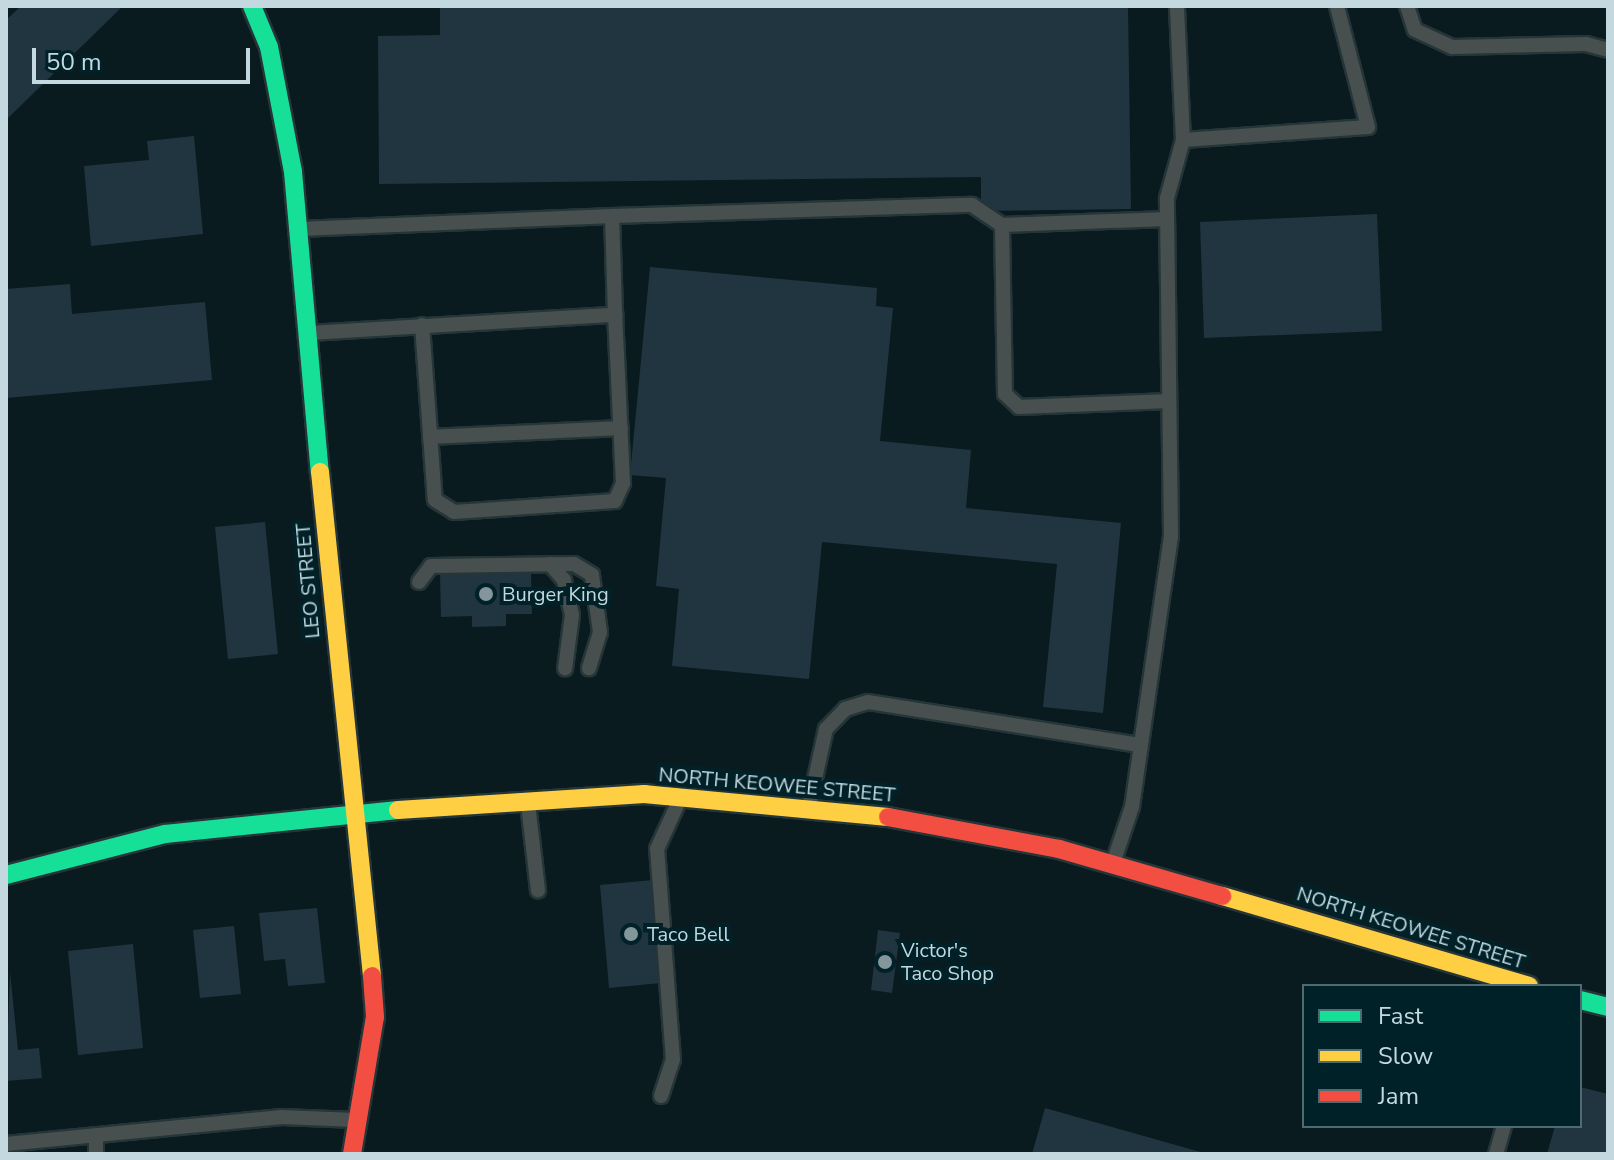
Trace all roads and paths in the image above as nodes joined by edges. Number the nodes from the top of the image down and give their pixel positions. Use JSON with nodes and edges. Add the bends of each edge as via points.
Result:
{"nodes":[{"id":1,"x":252,"y":6,"type":"edge"},
{"id":2,"x":1177,"y":6,"type":"edge"},
{"id":3,"x":1337,"y":6,"type":"edge"},
{"id":4,"x":1407,"y":6,"type":"edge"},
{"id":5,"x":1608,"y":50,"type":"edge"},
{"id":6,"x":1183,"y":140,"type":"junction"},
{"id":7,"x":612,"y":216,"type":"junction"},
{"id":8,"x":1167,"y":219,"type":"junction"},
{"id":9,"x":1002,"y":225,"type":"junction"},
{"id":10,"x":298,"y":229,"type":"junction"},
{"id":11,"x":615,"y":315,"type":"junction"},
{"id":12,"x":422,"y":325,"type":"junction"},
{"id":13,"x":308,"y":333,"type":"junction"},
{"id":14,"x":1169,"y":401,"type":"junction"},
{"id":15,"x":621,"y":428,"type":"junction"},
{"id":16,"x":430,"y":437,"type":"junction"},
{"id":17,"x":550,"y":564,"type":"junction"},
{"id":18,"x":419,"y":582,"type":"dead end"},
{"id":19,"x":589,"y":668,"type":"dead end"},
{"id":20,"x":565,"y":669,"type":"dead end"},
{"id":21,"x":1141,"y":745,"type":"junction"},
{"id":22,"x":681,"y":796,"type":"junction"},
{"id":23,"x":528,"y":803,"type":"junction"},
{"id":24,"x":809,"y":806,"type":"junction"},
{"id":25,"x":351,"y":813,"type":"junction"},
{"id":26,"x":1113,"y":864,"type":"junction"},
{"id":27,"x":6,"y":875,"type":"edge"},
{"id":28,"x":538,"y":890,"type":"dead end"},
{"id":29,"x":1522,"y":984,"type":"edge"},
{"id":30,"x":1582,"y":1000,"type":"edge"},
{"id":31,"x":1608,"y":1007,"type":"edge"},
{"id":32,"x":661,"y":1096,"type":"dead end"},
{"id":33,"x":359,"y":1120,"type":"junction"},
{"id":34,"x":1503,"y":1128,"type":"edge"},
{"id":35,"x":96,"y":1136,"type":"junction"},
{"id":36,"x":6,"y":1144,"type":"edge"},
{"id":37,"x":96,"y":1154,"type":"edge"},
{"id":38,"x":352,"y":1154,"type":"edge"},
{"id":39,"x":1496,"y":1154,"type":"edge"}],
"edges":[{"from":1,"to":10,"type":"main road","name":"LEO STREET","via":[[284,114]]},
{"from":2,"to":6,"type":"lane"},
{"from":3,"to":6,"type":"lane","via":[[1368,127]]},
{"from":4,"to":5,"type":"lane","via":[[1415,30],[1452,47],[1586,44]]},
{"from":6,"to":8,"type":"lane"},
{"from":7,"to":9,"type":"lane","via":[[972,205]]},
{"from":7,"to":10,"type":"lane"},
{"from":7,"to":11,"type":"lane"},
{"from":8,"to":9,"type":"lane"},
{"from":8,"to":14,"type":"lane"},
{"from":9,"to":14,"type":"lane","via":[[1005,394],[1019,407]]},
{"from":10,"to":13,"type":"main road","name":"LEO STREET"},
{"from":11,"to":12,"type":"lane"},
{"from":11,"to":15,"type":"lane"},
{"from":12,"to":13,"type":"lane"},
{"from":12,"to":16,"type":"lane"},
{"from":13,"to":25,"type":"main road","name":"LEO STREET"},
{"from":14,"to":21,"type":"lane","via":[[1171,536]]},
{"from":15,"to":16,"type":"lane"},
{"from":15,"to":16,"type":"lane","via":[[623,483],[615,501],[454,512],[435,500]]},
{"from":17,"to":18,"type":"lane","via":[[431,566]]},
{"from":17,"to":19,"type":"lane","via":[[574,564],[592,575],[600,632]]},
{"from":17,"to":20,"type":"lane","via":[[564,580],[572,615]]},
{"from":21,"to":24,"type":"lane","via":[[868,702],[845,709],[826,729]]},
{"from":21,"to":26,"type":"lane","via":[[1132,807]]},
{"from":22,"to":23,"type":"main road","name":"NORTH KEOWEE STREET"},
{"from":22,"to":24,"type":"main road","name":"NORTH KEOWEE STREET"},
{"from":22,"to":32,"type":"lane","via":[[657,849],[673,1060]]},
{"from":23,"to":25,"type":"main road","name":"NORTH KEOWEE STREET"},
{"from":23,"to":28,"type":"lane"},
{"from":24,"to":26,"type":"main road","name":"NORTH KEOWEE STREET","via":[[963,828]]},
{"from":25,"to":27,"type":"main road","name":"NORTH KEOWEE STREET","via":[[165,834]]},
{"from":25,"to":33,"type":"main road","name":"LEO STREET","via":[[375,1017]]},
{"from":26,"to":29,"type":"main road","name":"NORTH KEOWEE STREET"},
{"from":30,"to":31,"type":"main road"},
{"from":33,"to":35,"type":"lane","via":[[282,1117]]},
{"from":33,"to":38,"type":"main road","name":"LEO STREET"},
{"from":34,"to":39,"type":"lane"},
{"from":35,"to":36,"type":"lane"},
{"from":35,"to":37,"type":"lane"}]}
